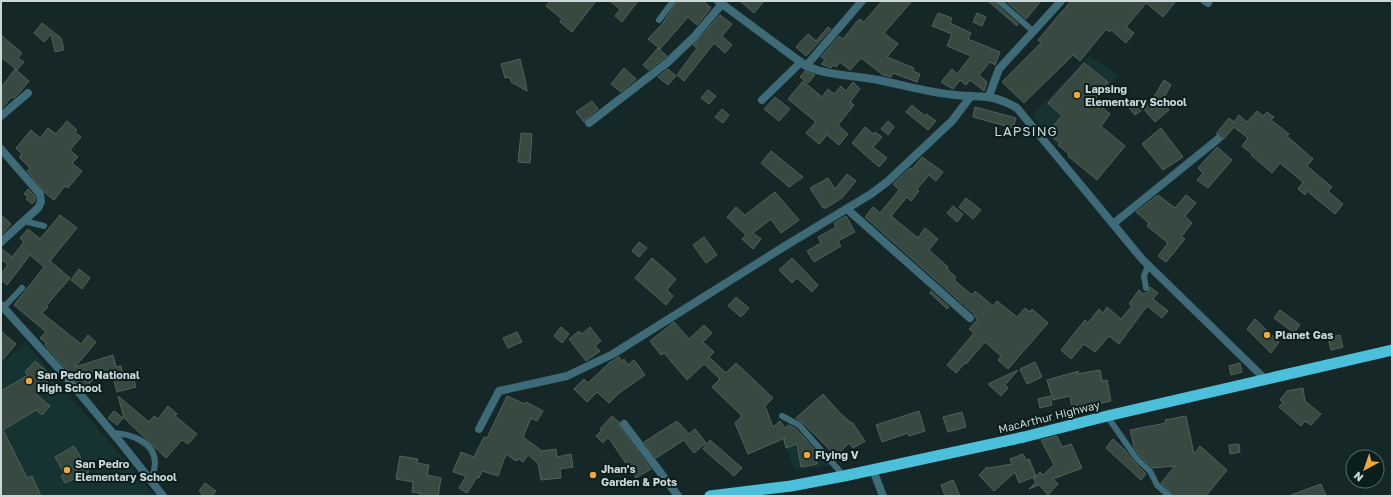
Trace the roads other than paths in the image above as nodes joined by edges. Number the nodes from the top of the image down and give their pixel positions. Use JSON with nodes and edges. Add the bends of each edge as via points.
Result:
{"nodes":[{"id":1,"x":673,"y":1,"type":"edge"},
{"id":2,"x":862,"y":1,"type":"edge"},
{"id":3,"x":1061,"y":1,"type":"edge"},
{"id":4,"x":719,"y":2,"type":"edge"},
{"id":5,"x":1000,"y":2,"type":"dead end"},
{"id":6,"x":659,"y":20,"type":"dead end"},
{"id":7,"x":1034,"y":32,"type":"junction"},
{"id":8,"x":803,"y":64,"type":"junction"},
{"id":9,"x":28,"y":93,"type":"dead end"},
{"id":10,"x":971,"y":96,"type":"junction"},
{"id":11,"x":989,"y":96,"type":"junction"},
{"id":12,"x":762,"y":100,"type":"dead end"},
{"id":13,"x":1,"y":116,"type":"edge"},
{"id":14,"x":589,"y":123,"type":"dead end"},
{"id":15,"x":1218,"y":139,"type":"dead end"},
{"id":16,"x":1,"y":149,"type":"edge"},
{"id":17,"x":847,"y":209,"type":"junction"},
{"id":18,"x":24,"y":221,"type":"junction"},
{"id":19,"x":1113,"y":224,"type":"junction"},
{"id":20,"x":44,"y":226,"type":"dead end"},
{"id":21,"x":1,"y":242,"type":"edge"},
{"id":22,"x":1148,"y":265,"type":"junction"},
{"id":23,"x":22,"y":288,"type":"dead end"},
{"id":24,"x":1146,"y":288,"type":"dead end"},
{"id":25,"x":2,"y":306,"type":"edge"},
{"id":26,"x":970,"y":318,"type":"dead end"},
{"id":27,"x":1392,"y":350,"type":"edge"},
{"id":28,"x":1266,"y":380,"type":"junction"},
{"id":29,"x":782,"y":416,"type":"dead end"},
{"id":30,"x":1107,"y":416,"type":"junction"},
{"id":31,"x":624,"y":424,"type":"dead end"},
{"id":32,"x":479,"y":429,"type":"dead end"},
{"id":33,"x":113,"y":433,"type":"junction"},
{"id":34,"x":873,"y":470,"type":"junction"},
{"id":35,"x":844,"y":476,"type":"junction"},
{"id":36,"x":151,"y":481,"type":"junction"},
{"id":37,"x":163,"y":496,"type":"edge"},
{"id":38,"x":678,"y":496,"type":"edge"},
{"id":39,"x":710,"y":496,"type":"edge"},
{"id":40,"x":882,"y":496,"type":"edge"},
{"id":41,"x":1169,"y":496,"type":"edge"}],
"edges":[{"from":1,"to":6,"type":"lane"},
{"from":2,"to":8,"type":"street"},
{"from":3,"to":7,"type":"street"},
{"from":4,"to":8,"type":"street"},
{"from":4,"to":14,"type":"street","via":[[694,37],[668,62]]},
{"from":5,"to":7,"type":"lane"},
{"from":7,"to":11,"type":"street","via":[[1000,69]]},
{"from":8,"to":10,"type":"street","via":[[818,71],[841,76],[876,80],[944,94]]},
{"from":8,"to":12,"type":"street"},
{"from":9,"to":13,"type":"street"},
{"from":10,"to":11,"type":"street"},
{"from":10,"to":17,"type":"street","via":[[952,121],[888,182]]},
{"from":11,"to":19,"type":"street","via":[[1017,108]]},
{"from":15,"to":19,"type":"street"},
{"from":16,"to":18,"type":"street","via":[[40,194],[42,202]]},
{"from":17,"to":26,"type":"street"},
{"from":17,"to":32,"type":"street","via":[[589,367],[567,376],[499,391]]},
{"from":18,"to":20,"type":"lane"},
{"from":18,"to":21,"type":"street"},
{"from":19,"to":22,"type":"street"},
{"from":22,"to":24,"type":"lane","via":[[1144,276]]},
{"from":22,"to":28,"type":"street"},
{"from":23,"to":25,"type":"lane"},
{"from":25,"to":33,"type":"street"},
{"from":27,"to":28,"type":"highway","name":"MacArthur Highway"},
{"from":28,"to":30,"type":"highway","name":"MacArthur Highway"},
{"from":29,"to":35,"type":"lane","via":[[799,425]]},
{"from":30,"to":34,"type":"highway","name":"MacArthur Highway","via":[[1024,438]]},
{"from":30,"to":41,"type":"lane","via":[[1136,459]]},
{"from":31,"to":38,"type":"street"},
{"from":33,"to":36,"type":"street"},
{"from":33,"to":36,"type":"lane","via":[[132,435],[150,449],[155,464]]},
{"from":34,"to":35,"type":"highway","name":"MacArthur Highway"},
{"from":34,"to":40,"type":"street"},
{"from":35,"to":39,"type":"highway","name":"MacArthur Highway","via":[[791,486]]},
{"from":36,"to":37,"type":"street"}]}
